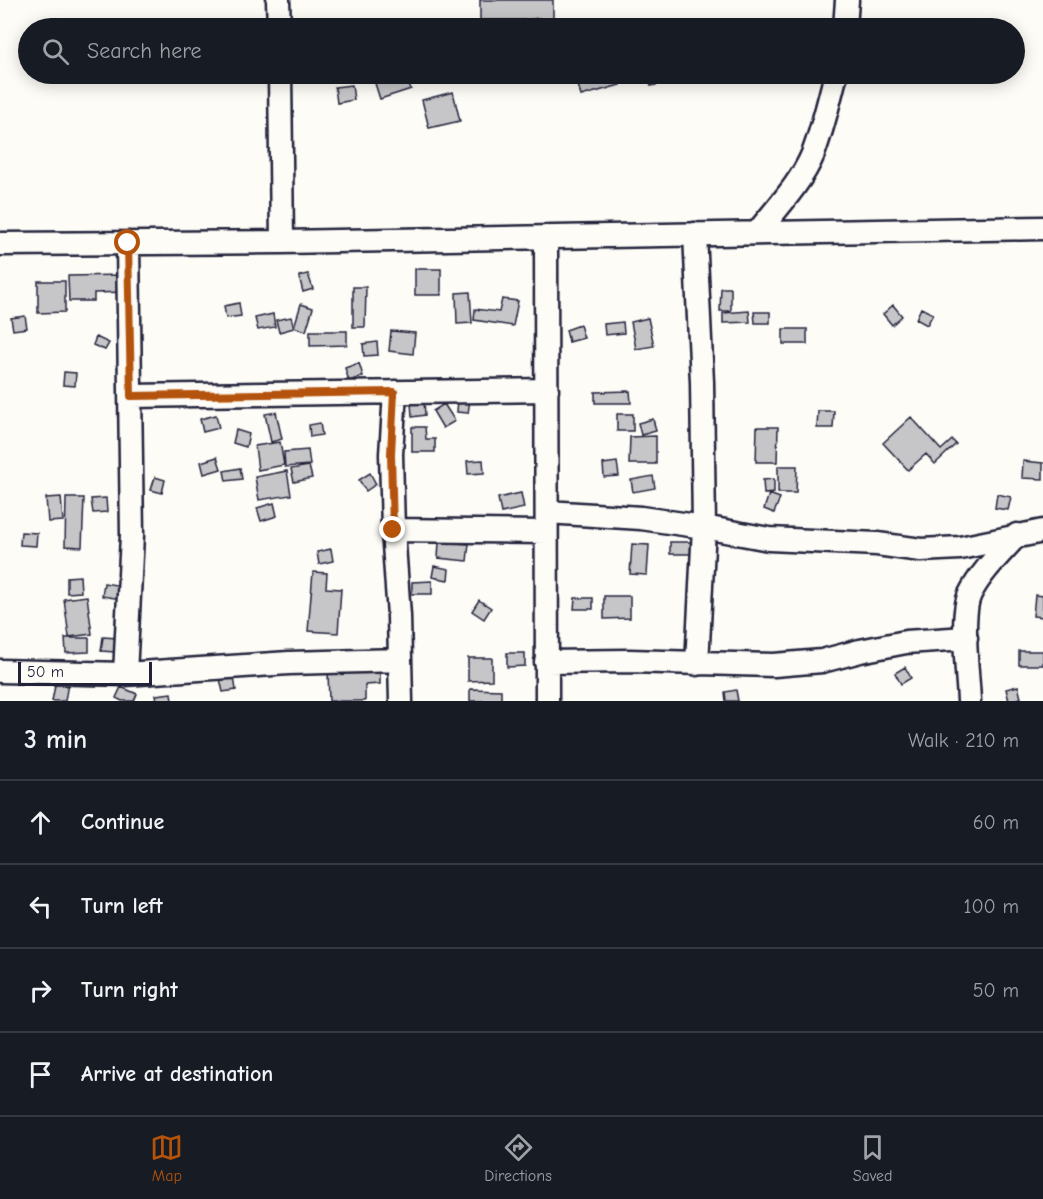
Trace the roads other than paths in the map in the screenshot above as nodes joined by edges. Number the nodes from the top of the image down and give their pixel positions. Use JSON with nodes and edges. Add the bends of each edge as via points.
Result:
{"nodes":[{"id":1,"x":278,"y":0,"type":"edge"},
{"id":2,"x":847,"y":0,"type":"edge"},
{"id":3,"x":279,"y":18,"type":"edge"},
{"id":4,"x":846,"y":18,"type":"edge"},
{"id":5,"x":280,"y":84,"type":"edge"},
{"id":6,"x":833,"y":84,"type":"edge"},
{"id":7,"x":1043,"y":228,"type":"edge"},
{"id":8,"x":757,"y":233,"type":"junction"},
{"id":9,"x":695,"y":234,"type":"junction"},
{"id":10,"x":546,"y":237,"type":"junction"},
{"id":11,"x":282,"y":242,"type":"junction"},
{"id":12,"x":128,"y":243,"type":"junction"},
{"id":13,"x":0,"y":244,"type":"edge"},
{"id":14,"x":547,"y":390,"type":"junction"},
{"id":15,"x":394,"y":392,"type":"junction"},
{"id":16,"x":131,"y":396,"type":"junction"},
{"id":17,"x":546,"y":522,"type":"junction"},
{"id":18,"x":704,"y":527,"type":"junction"},
{"id":19,"x":393,"y":530,"type":"junction"},
{"id":20,"x":1043,"y":531,"type":"edge"},
{"id":21,"x":1017,"y":535,"type":"junction"},
{"id":22,"x":966,"y":638,"type":"junction"},
{"id":23,"x":400,"y":660,"type":"junction"},
{"id":24,"x":546,"y":662,"type":"junction"},
{"id":25,"x":697,"y":664,"type":"junction"},
{"id":26,"x":0,"y":671,"type":"edge"},
{"id":27,"x":125,"y":674,"type":"junction"},
{"id":28,"x":401,"y":701,"type":"edge"},
{"id":29,"x":546,"y":701,"type":"edge"},
{"id":30,"x":969,"y":701,"type":"edge"}],
"edges":[{"from":1,"to":3,"type":"street"},
{"from":2,"to":4,"type":"street"},
{"from":5,"to":11,"type":"street"},
{"from":6,"to":8,"type":"street","via":[[812,155]]},
{"from":7,"to":8,"type":"street"},
{"from":8,"to":9,"type":"street"},
{"from":9,"to":10,"type":"street"},
{"from":9,"to":18,"type":"street"},
{"from":10,"to":11,"type":"street"},
{"from":10,"to":14,"type":"street"},
{"from":11,"to":12,"type":"street"},
{"from":12,"to":13,"type":"street"},
{"from":12,"to":16,"type":"street"},
{"from":14,"to":15,"type":"street"},
{"from":14,"to":17,"type":"street"},
{"from":15,"to":16,"type":"street"},
{"from":15,"to":19,"type":"street"},
{"from":16,"to":27,"type":"street","via":[[132,535]]},
{"from":17,"to":18,"type":"street","via":[[641,518]]},
{"from":17,"to":19,"type":"street"},
{"from":17,"to":24,"type":"street"},
{"from":18,"to":21,"type":"street","via":[[769,539],[921,550],[960,548]]},
{"from":18,"to":25,"type":"street"},
{"from":19,"to":23,"type":"street"},
{"from":20,"to":21,"type":"street"},
{"from":21,"to":22,"type":"street","via":[[969,595],[964,612]]},
{"from":22,"to":25,"type":"street","via":[[906,642],[822,662]]},
{"from":22,"to":30,"type":"street"},
{"from":23,"to":27,"type":"street"},
{"from":23,"to":28,"type":"street"},
{"from":24,"to":25,"type":"street"},
{"from":24,"to":29,"type":"street"},
{"from":26,"to":27,"type":"street"}]}
